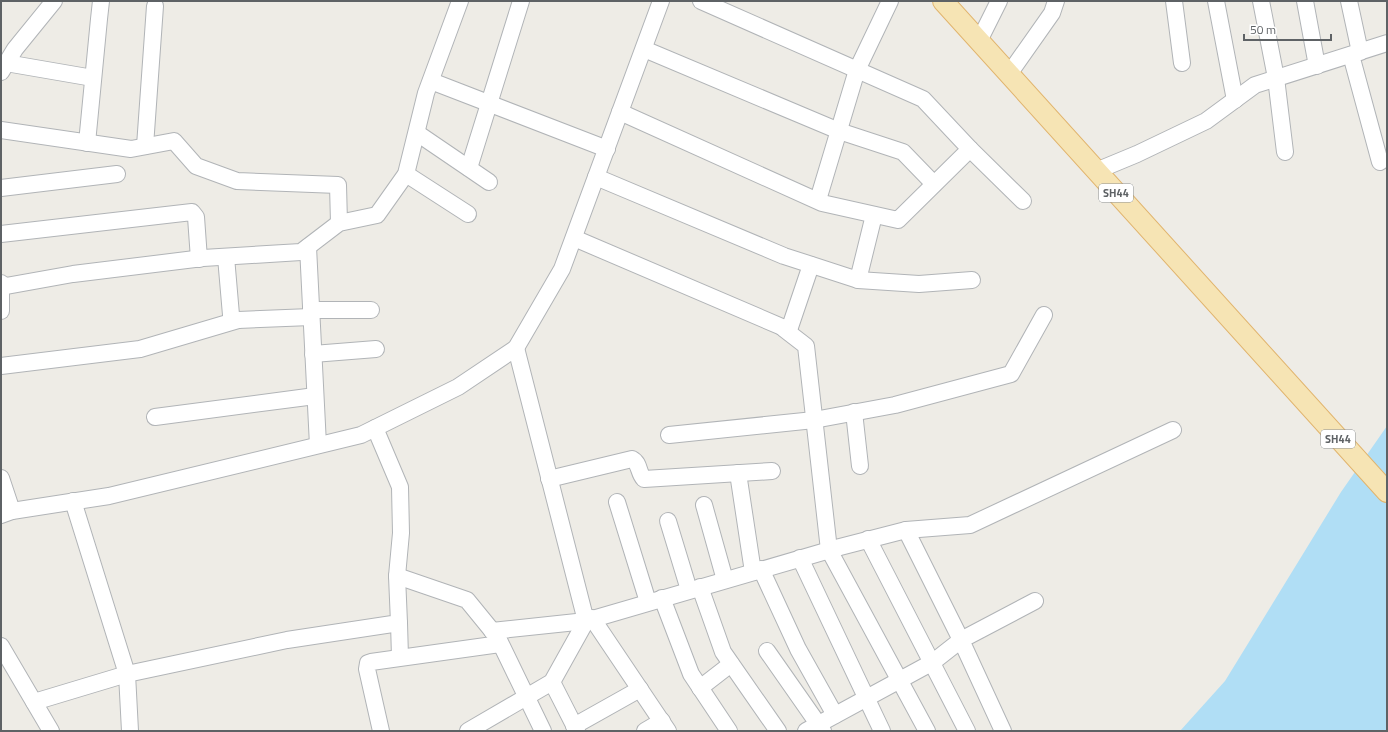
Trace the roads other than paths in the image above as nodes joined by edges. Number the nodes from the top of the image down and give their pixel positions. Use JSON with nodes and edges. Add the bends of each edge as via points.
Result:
{"nodes":[{"id":1,"x":54,"y":1,"type":"edge"},
{"id":2,"x":101,"y":1,"type":"edge"},
{"id":3,"x":521,"y":1,"type":"edge"},
{"id":4,"x":661,"y":1,"type":"edge"},
{"id":5,"x":701,"y":1,"type":"edge"},
{"id":6,"x":890,"y":1,"type":"edge"},
{"id":7,"x":943,"y":1,"type":"edge"},
{"id":8,"x":999,"y":1,"type":"edge"},
{"id":9,"x":1056,"y":1,"type":"edge"},
{"id":10,"x":1174,"y":1,"type":"edge"},
{"id":11,"x":1216,"y":1,"type":"edge"},
{"id":12,"x":1261,"y":1,"type":"edge"},
{"id":13,"x":1304,"y":1,"type":"edge"},
{"id":14,"x":1349,"y":1,"type":"edge"},
{"id":15,"x":456,"y":2,"type":"edge"},
{"id":16,"x":154,"y":6,"type":"dead end"},
{"id":17,"x":979,"y":41,"type":"junction"},
{"id":18,"x":1387,"y":44,"type":"edge"},
{"id":19,"x":644,"y":49,"type":"junction"},
{"id":20,"x":1356,"y":53,"type":"junction"},
{"id":21,"x":1182,"y":63,"type":"dead end"},
{"id":22,"x":1317,"y":66,"type":"junction"},
{"id":23,"x":4,"y":68,"type":"edge"},
{"id":24,"x":857,"y":70,"type":"junction"},
{"id":25,"x":1009,"y":74,"type":"junction"},
{"id":26,"x":93,"y":78,"type":"junction"},
{"id":27,"x":1276,"y":78,"type":"junction"},
{"id":28,"x":431,"y":81,"type":"junction"},
{"id":29,"x":1235,"y":100,"type":"junction"},
{"id":30,"x":489,"y":104,"type":"junction"},
{"id":31,"x":620,"y":112,"type":"junction"},
{"id":32,"x":1,"y":130,"type":"edge"},
{"id":33,"x":839,"y":131,"type":"junction"},
{"id":34,"x":416,"y":133,"type":"junction"},
{"id":35,"x":87,"y":143,"type":"junction"},
{"id":36,"x":145,"y":146,"type":"junction"},
{"id":37,"x":607,"y":149,"type":"junction"},
{"id":38,"x":970,"y":149,"type":"junction"},
{"id":39,"x":1285,"y":152,"type":"dead end"},
{"id":40,"x":1380,"y":162,"type":"dead end"},
{"id":41,"x":469,"y":168,"type":"junction"},
{"id":42,"x":1096,"y":171,"type":"junction"},
{"id":43,"x":117,"y":174,"type":"dead end"},
{"id":44,"x":406,"y":174,"type":"junction"},
{"id":45,"x":596,"y":177,"type":"junction"},
{"id":46,"x":489,"y":182,"type":"dead end"},
{"id":47,"x":934,"y":184,"type":"junction"},
{"id":48,"x":1,"y":188,"type":"edge"},
{"id":49,"x":818,"y":200,"type":"junction"},
{"id":50,"x":1023,"y":201,"type":"dead end"},
{"id":51,"x":468,"y":214,"type":"dead end"},
{"id":52,"x":874,"y":215,"type":"junction"},
{"id":53,"x":339,"y":223,"type":"junction"},
{"id":54,"x":1,"y":234,"type":"edge"},
{"id":55,"x":574,"y":238,"type":"junction"},
{"id":56,"x":308,"y":247,"type":"junction"},
{"id":57,"x":226,"y":257,"type":"junction"},
{"id":58,"x":199,"y":259,"type":"junction"},
{"id":59,"x":811,"y":264,"type":"junction"},
{"id":60,"x":858,"y":280,"type":"junction"},
{"id":61,"x":972,"y":280,"type":"dead end"},
{"id":62,"x":1,"y":283,"type":"edge"},
{"id":63,"x":1,"y":287,"type":"edge"},
{"id":64,"x":371,"y":310,"type":"dead end"},
{"id":65,"x":1,"y":311,"type":"edge"},
{"id":66,"x":311,"y":313,"type":"junction"},
{"id":67,"x":1044,"y":315,"type":"dead end"},
{"id":68,"x":238,"y":320,"type":"junction"},
{"id":69,"x":784,"y":328,"type":"junction"},
{"id":70,"x":516,"y":348,"type":"junction"},
{"id":71,"x":376,"y":349,"type":"dead end"},
{"id":72,"x":313,"y":354,"type":"junction"},
{"id":73,"x":1,"y":366,"type":"edge"},
{"id":74,"x":315,"y":396,"type":"junction"},
{"id":75,"x":854,"y":412,"type":"junction"},
{"id":76,"x":155,"y":417,"type":"dead end"},
{"id":77,"x":814,"y":420,"type":"junction"},
{"id":78,"x":375,"y":428,"type":"junction"},
{"id":79,"x":1173,"y":430,"type":"dead end"},
{"id":80,"x":669,"y":435,"type":"dead end"},
{"id":81,"x":318,"y":445,"type":"junction"},
{"id":82,"x":860,"y":466,"type":"dead end"},
{"id":83,"x":772,"y":470,"type":"dead end"},
{"id":84,"x":738,"y":473,"type":"junction"},
{"id":85,"x":1,"y":478,"type":"edge"},
{"id":86,"x":549,"y":479,"type":"junction"},
{"id":87,"x":1387,"y":492,"type":"edge"},
{"id":88,"x":73,"y":501,"type":"junction"},
{"id":89,"x":617,"y":502,"type":"dead end"},
{"id":90,"x":704,"y":505,"type":"dead end"},
{"id":91,"x":6,"y":513,"type":"edge"},
{"id":92,"x":668,"y":521,"type":"dead end"},
{"id":93,"x":906,"y":530,"type":"junction"},
{"id":94,"x":868,"y":539,"type":"junction"},
{"id":95,"x":829,"y":550,"type":"junction"},
{"id":96,"x":800,"y":558,"type":"junction"},
{"id":97,"x":757,"y":571,"type":"junction"},
{"id":98,"x":397,"y":576,"type":"junction"},
{"id":99,"x":725,"y":580,"type":"junction"},
{"id":100,"x":695,"y":589,"type":"junction"},
{"id":101,"x":655,"y":600,"type":"junction"},
{"id":102,"x":1035,"y":601,"type":"dead end"},
{"id":103,"x":589,"y":620,"type":"junction"},
{"id":104,"x":399,"y":623,"type":"junction"},
{"id":105,"x":496,"y":637,"type":"junction"},
{"id":106,"x":961,"y":640,"type":"junction"},
{"id":107,"x":1,"y":646,"type":"edge"},
{"id":108,"x":767,"y":651,"type":"dead end"},
{"id":109,"x":400,"y":657,"type":"junction"},
{"id":110,"x":933,"y":662,"type":"junction"},
{"id":111,"x":731,"y":664,"type":"junction"},
{"id":112,"x":127,"y":674,"type":"junction"},
{"id":113,"x":899,"y":680,"type":"junction"},
{"id":114,"x":552,"y":682,"type":"junction"},
{"id":115,"x":700,"y":688,"type":"junction"},
{"id":116,"x":640,"y":689,"type":"junction"},
{"id":117,"x":526,"y":697,"type":"junction"},
{"id":118,"x":866,"y":698,"type":"junction"},
{"id":119,"x":34,"y":702,"type":"junction"},
{"id":120,"x":835,"y":714,"type":"junction"},
{"id":121,"x":665,"y":726,"type":"edge"},
{"id":122,"x":576,"y":728,"type":"edge"},
{"id":123,"x":816,"y":729,"type":"edge"},
{"id":124,"x":51,"y":731,"type":"edge"},
{"id":125,"x":130,"y":731,"type":"edge"},
{"id":126,"x":381,"y":731,"type":"edge"},
{"id":127,"x":468,"y":731,"type":"edge"},
{"id":128,"x":543,"y":731,"type":"edge"},
{"id":129,"x":645,"y":731,"type":"edge"},
{"id":130,"x":729,"y":731,"type":"edge"},
{"id":131,"x":778,"y":731,"type":"edge"},
{"id":132,"x":882,"y":731,"type":"edge"},
{"id":133,"x":927,"y":731,"type":"edge"},
{"id":134,"x":967,"y":731,"type":"edge"},
{"id":135,"x":1003,"y":731,"type":"edge"}],
"edges":[{"from":1,"to":23,"type":"street","via":[[15,49]]},
{"from":2,"to":26,"type":"street"},
{"from":3,"to":30,"type":"street"},
{"from":4,"to":19,"type":"street"},
{"from":5,"to":24,"type":"street"},
{"from":6,"to":24,"type":"street"},
{"from":7,"to":17,"type":"main road","number":"SH44"},
{"from":8,"to":17,"type":"street"},
{"from":9,"to":25,"type":"street","via":[[1052,13]]},
{"from":10,"to":21,"type":"street"},
{"from":11,"to":29,"type":"street"},
{"from":12,"to":27,"type":"street"},
{"from":13,"to":22,"type":"street"},
{"from":14,"to":20,"type":"street"},
{"from":15,"to":28,"type":"street"},
{"from":16,"to":36,"type":"street"},
{"from":17,"to":25,"type":"main road","number":"SH44"},
{"from":18,"to":20,"type":"street"},
{"from":19,"to":31,"type":"street"},
{"from":19,"to":33,"type":"street"},
{"from":20,"to":22,"type":"street"},
{"from":20,"to":40,"type":"street"},
{"from":22,"to":27,"type":"street"},
{"from":23,"to":26,"type":"street"},
{"from":24,"to":33,"type":"street"},
{"from":24,"to":38,"type":"street","via":[[923,99]]},
{"from":25,"to":42,"type":"main road","number":"SH44"},
{"from":26,"to":35,"type":"street"},
{"from":27,"to":29,"type":"street","via":[[1255,85]]},
{"from":27,"to":39,"type":"street"},
{"from":28,"to":30,"type":"street"},
{"from":28,"to":34,"type":"street"},
{"from":29,"to":42,"type":"street","via":[[1206,121]]},
{"from":30,"to":37,"type":"street"},
{"from":30,"to":41,"type":"street"},
{"from":31,"to":37,"type":"street"},
{"from":31,"to":49,"type":"street"},
{"from":32,"to":35,"type":"street"},
{"from":33,"to":47,"type":"street","via":[[903,152]]},
{"from":33,"to":49,"type":"street"},
{"from":34,"to":41,"type":"street"},
{"from":34,"to":44,"type":"street"},
{"from":35,"to":36,"type":"street","via":[[131,149]]},
{"from":36,"to":53,"type":"street","via":[[174,141],[196,166],[238,181],[338,185]]},
{"from":37,"to":45,"type":"street"},
{"from":38,"to":47,"type":"street"},
{"from":38,"to":50,"type":"street"},
{"from":41,"to":46,"type":"street"},
{"from":42,"to":87,"type":"main road","number":"SH44"},
{"from":43,"to":48,"type":"street"},
{"from":44,"to":51,"type":"street"},
{"from":44,"to":53,"type":"street","via":[[377,216]]},
{"from":45,"to":55,"type":"street"},
{"from":45,"to":59,"type":"street","via":[[784,256]]},
{"from":47,"to":52,"type":"street","via":[[898,220]]},
{"from":49,"to":52,"type":"street"},
{"from":52,"to":60,"type":"street"},
{"from":53,"to":56,"type":"street"},
{"from":54,"to":58,"type":"street","via":[[188,211],[195,214],[196,218]]},
{"from":55,"to":69,"type":"street"},
{"from":55,"to":70,"type":"street","via":[[562,269]]},
{"from":56,"to":57,"type":"street","via":[[301,252]]},
{"from":56,"to":66,"type":"street"},
{"from":57,"to":58,"type":"street"},
{"from":57,"to":68,"type":"street","via":[[231,315]]},
{"from":58,"to":63,"type":"street","via":[[73,274]]},
{"from":59,"to":60,"type":"street"},
{"from":59,"to":69,"type":"street","via":[[788,330]]},
{"from":60,"to":61,"type":"street","via":[[919,284]]},
{"from":62,"to":63,"type":"street"},
{"from":63,"to":65,"type":"street"},
{"from":64,"to":66,"type":"street"},
{"from":66,"to":68,"type":"street"},
{"from":66,"to":72,"type":"street"},
{"from":67,"to":75,"type":"street","via":[[1011,374],[895,405]]},
{"from":68,"to":73,"type":"street","via":[[140,349]]},
{"from":69,"to":77,"type":"street","via":[[806,346]]},
{"from":70,"to":78,"type":"street","via":[[458,387]]},
{"from":70,"to":86,"type":"street"},
{"from":71,"to":72,"type":"street"},
{"from":72,"to":74,"type":"street"},
{"from":74,"to":76,"type":"street"},
{"from":74,"to":81,"type":"street"},
{"from":75,"to":77,"type":"street"},
{"from":75,"to":82,"type":"street"},
{"from":77,"to":80,"type":"street"},
{"from":77,"to":95,"type":"street"},
{"from":78,"to":81,"type":"street","via":[[361,435]]},
{"from":78,"to":98,"type":"street","via":[[400,487],[401,533]]},
{"from":79,"to":93,"type":"street","via":[[970,525]]},
{"from":81,"to":88,"type":"street","via":[[109,496]]},
{"from":83,"to":84,"type":"street"},
{"from":84,"to":86,"type":"street","via":[[644,478],[637,462],[632,459]]},
{"from":84,"to":97,"type":"street"},
{"from":85,"to":91,"type":"street"},
{"from":86,"to":103,"type":"street"},
{"from":88,"to":91,"type":"street"},
{"from":88,"to":112,"type":"street"},
{"from":89,"to":101,"type":"street"},
{"from":90,"to":99,"type":"street"},
{"from":92,"to":100,"type":"street"},
{"from":93,"to":94,"type":"street"},
{"from":93,"to":106,"type":"street"},
{"from":94,"to":95,"type":"street"},
{"from":94,"to":110,"type":"street"},
{"from":95,"to":96,"type":"street"},
{"from":95,"to":113,"type":"street"},
{"from":96,"to":97,"type":"street"},
{"from":96,"to":118,"type":"street"},
{"from":97,"to":99,"type":"street"},
{"from":97,"to":120,"type":"street"},
{"from":98,"to":104,"type":"street"},
{"from":98,"to":105,"type":"street","via":[[467,600]]},
{"from":99,"to":100,"type":"street"},
{"from":100,"to":101,"type":"street"},
{"from":100,"to":111,"type":"street","via":[[723,652]]},
{"from":101,"to":103,"type":"street"},
{"from":101,"to":115,"type":"street"},
{"from":102,"to":106,"type":"street"},
{"from":103,"to":105,"type":"street"},
{"from":103,"to":114,"type":"street"},
{"from":103,"to":116,"type":"street"},
{"from":104,"to":109,"type":"street"},
{"from":104,"to":112,"type":"street","via":[[287,640]]},
{"from":105,"to":109,"type":"street"},
{"from":105,"to":117,"type":"street"},
{"from":106,"to":110,"type":"street"},
{"from":106,"to":135,"type":"street"},
{"from":107,"to":119,"type":"street"},
{"from":108,"to":123,"type":"street"},
{"from":109,"to":126,"type":"street","via":[[371,662],[367,666]]},
{"from":110,"to":113,"type":"street"},
{"from":110,"to":134,"type":"street"},
{"from":111,"to":115,"type":"street"},
{"from":111,"to":131,"type":"street"},
{"from":112,"to":119,"type":"street"},
{"from":112,"to":125,"type":"street"},
{"from":113,"to":118,"type":"street"},
{"from":113,"to":133,"type":"street"},
{"from":114,"to":117,"type":"street"},
{"from":114,"to":122,"type":"street"},
{"from":115,"to":130,"type":"street"},
{"from":116,"to":121,"type":"street"},
{"from":116,"to":122,"type":"street"},
{"from":117,"to":127,"type":"street"},
{"from":117,"to":128,"type":"street"},
{"from":118,"to":120,"type":"street"},
{"from":118,"to":132,"type":"street"},
{"from":119,"to":124,"type":"street"},
{"from":120,"to":123,"type":"street"},
{"from":121,"to":129,"type":"street"}]}
